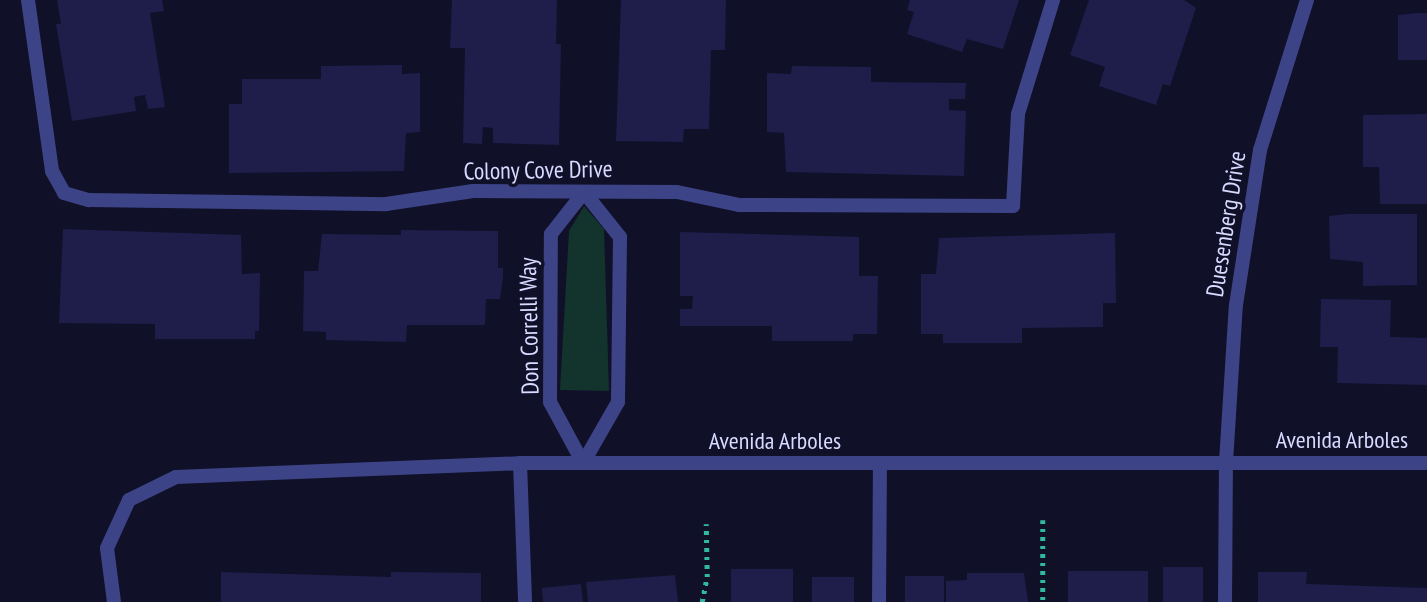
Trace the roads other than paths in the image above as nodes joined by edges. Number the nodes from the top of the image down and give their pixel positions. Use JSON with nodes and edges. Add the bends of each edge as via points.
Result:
{"nodes":[{"id":1,"x":28,"y":0,"type":"edge"},
{"id":2,"x":1053,"y":0,"type":"edge"},
{"id":3,"x":1307,"y":0,"type":"edge"},
{"id":4,"x":584,"y":192,"type":"junction"},
{"id":5,"x":1226,"y":462,"type":"junction"},
{"id":6,"x":520,"y":463,"type":"junction"},
{"id":7,"x":583,"y":463,"type":"junction"},
{"id":8,"x":1427,"y":463,"type":"edge"},
{"id":9,"x":880,"y":464,"type":"junction"},
{"id":10,"x":114,"y":602,"type":"edge"},
{"id":11,"x":525,"y":602,"type":"edge"},
{"id":12,"x":879,"y":602,"type":"edge"},
{"id":13,"x":1225,"y":602,"type":"edge"}],
"edges":[{"from":1,"to":4,"type":"street","name":"Colony Cove Drive","via":[[52,171],[64,193],[89,200],[386,204],[473,191]]},
{"from":2,"to":4,"type":"street","name":"Colony Cove Drive","via":[[1018,114],[1013,206],[739,205],[677,192]]},
{"from":3,"to":5,"type":"street","name":"Duesenberg Drive","via":[[1260,150],[1236,305]]},
{"from":4,"to":7,"type":"street","name":"Don Correlli Way","via":[[551,234],[550,389],[550,402]]},
{"from":4,"to":7,"type":"street","via":[[620,237],[618,402]]},
{"from":5,"to":8,"type":"street","name":"Avenida Arboles"},
{"from":5,"to":9,"type":"street","name":"Avenida Arboles"},
{"from":5,"to":13,"type":"street","name":"Duesenberg Drive"},
{"from":6,"to":7,"type":"street","name":"Avenida Arboles"},
{"from":6,"to":10,"type":"street","name":"Avenida Arboles","via":[[176,477],[129,500],[107,548]]},
{"from":6,"to":11,"type":"street"},
{"from":7,"to":9,"type":"street","name":"Avenida Arboles"},
{"from":9,"to":12,"type":"street"}]}
